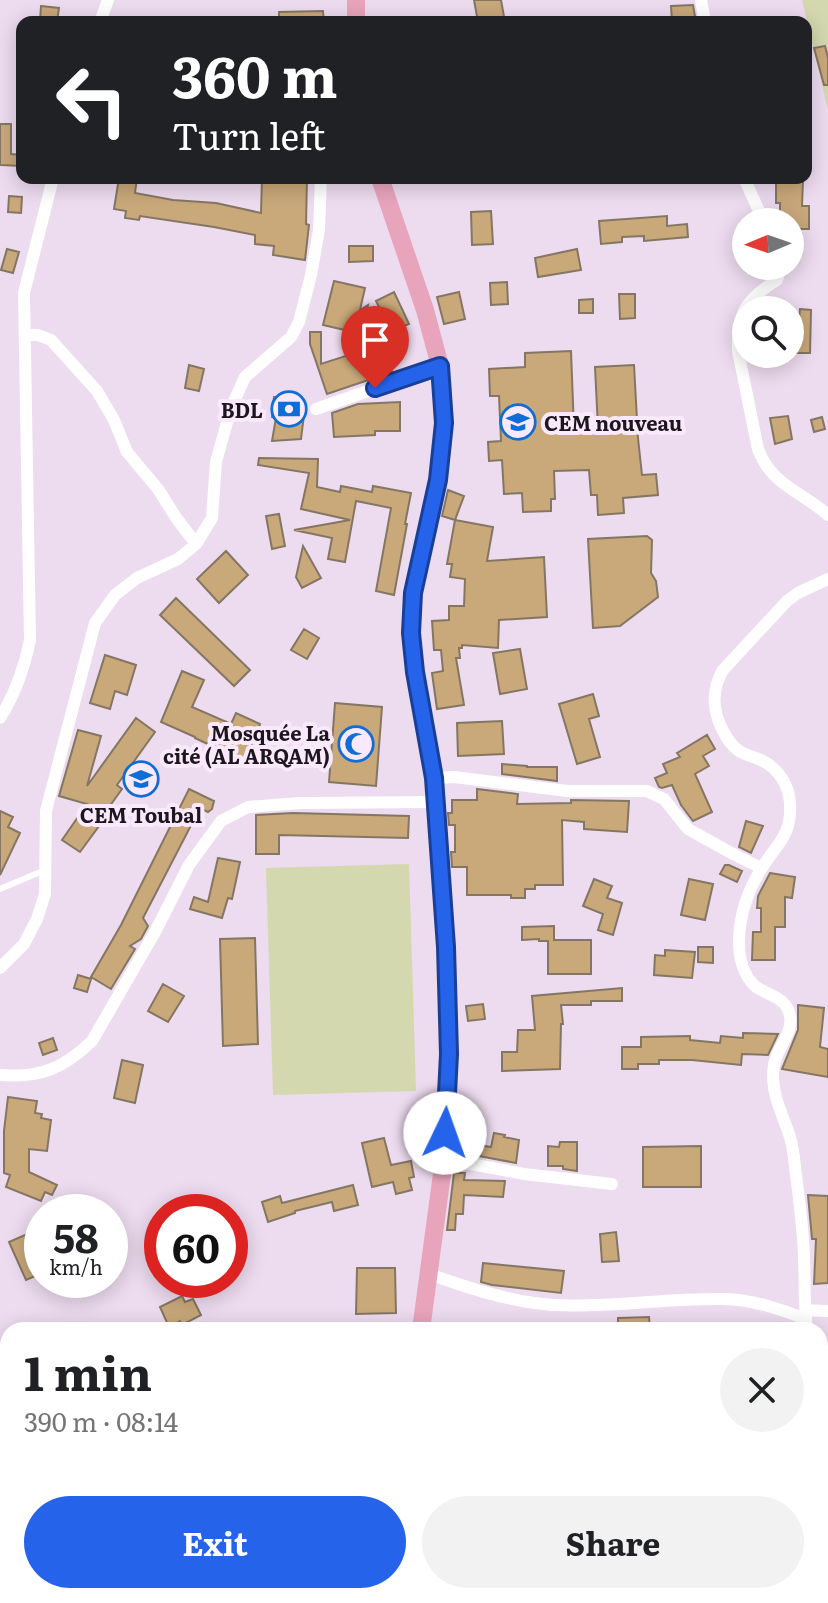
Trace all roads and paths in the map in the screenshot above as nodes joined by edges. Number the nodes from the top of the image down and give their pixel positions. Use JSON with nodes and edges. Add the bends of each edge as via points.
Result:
{"nodes":[{"id":1,"x":51,"y":184,"type":"edge"},
{"id":2,"x":321,"y":184,"type":"edge"},
{"id":3,"x":382,"y":184,"type":"edge"},
{"id":4,"x":747,"y":184,"type":"edge"},
{"id":5,"x":758,"y":208,"type":"edge"},
{"id":6,"x":777,"y":280,"type":"edge"},
{"id":7,"x":25,"y":335,"type":"junction"},
{"id":8,"x":440,"y":366,"type":"junction"},
{"id":9,"x":316,"y":409,"type":"dead end"},
{"id":10,"x":828,"y":515,"type":"edge"},
{"id":11,"x":196,"y":544,"type":"junction"},
{"id":12,"x":828,"y":579,"type":"edge"},
{"id":13,"x":0,"y":718,"type":"edge"},
{"id":14,"x":434,"y":778,"type":"junction"},
{"id":15,"x":435,"y":802,"type":"junction"},
{"id":16,"x":761,"y":868,"type":"junction"},
{"id":17,"x":45,"y":869,"type":"junction"},
{"id":18,"x":0,"y":889,"type":"edge"},
{"id":19,"x":0,"y":968,"type":"edge"},
{"id":20,"x":0,"y":1075,"type":"edge"},
{"id":21,"x":444,"y":1159,"type":"junction"},
{"id":22,"x":612,"y":1184,"type":"dead end"},
{"id":23,"x":429,"y":1274,"type":"junction"},
{"id":24,"x":828,"y":1311,"type":"edge"},
{"id":25,"x":806,"y":1320,"type":"edge"},
{"id":26,"x":422,"y":1322,"type":"edge"}],
"edges":[{"from":1,"to":7,"type":"street","via":[[24,293]]},
{"from":2,"to":11,"type":"street","via":[[319,230],[299,322],[291,337],[245,377],[216,462],[212,518]]},
{"from":3,"to":8,"type":"main road"},
{"from":4,"to":5,"type":"street"},
{"from":6,"to":10,"type":"street","via":[[755,293],[737,336],[758,449],[776,479]]},
{"from":7,"to":11,"type":"street","via":[[51,340],[97,391],[127,452]]},
{"from":7,"to":13,"type":"street","via":[[30,640],[12,700]]},
{"from":8,"to":9,"type":"street"},
{"from":8,"to":14,"type":"main road","via":[[440,465],[413,593],[411,633]]},
{"from":11,"to":17,"type":"street","via":[[115,595],[95,623],[46,811]]},
{"from":12,"to":16,"type":"street","via":[[787,601],[723,670],[715,688],[714,709],[727,738],[741,752],[772,767],[787,786],[788,828]]},
{"from":14,"to":15,"type":"main road"},
{"from":14,"to":16,"type":"street","via":[[567,791],[647,791],[664,799],[688,829]]},
{"from":15,"to":20,"type":"street","via":[[248,807],[221,821],[189,865],[92,1041],[69,1061],[42,1073]]},
{"from":15,"to":21,"type":"main road","via":[[449,1054]]},
{"from":16,"to":25,"type":"street","via":[[739,925],[739,946],[748,978],[790,1013],[791,1025],[773,1075],[795,1165]]},
{"from":17,"to":18,"type":"lane"},
{"from":17,"to":19,"type":"street","via":[[37,919],[24,944]]},
{"from":21,"to":22,"type":"street"},
{"from":21,"to":23,"type":"main road"},
{"from":23,"to":25,"type":"street","via":[[550,1305],[726,1299],[778,1308]]},
{"from":23,"to":26,"type":"main road"},
{"from":24,"to":25,"type":"street"}]}
